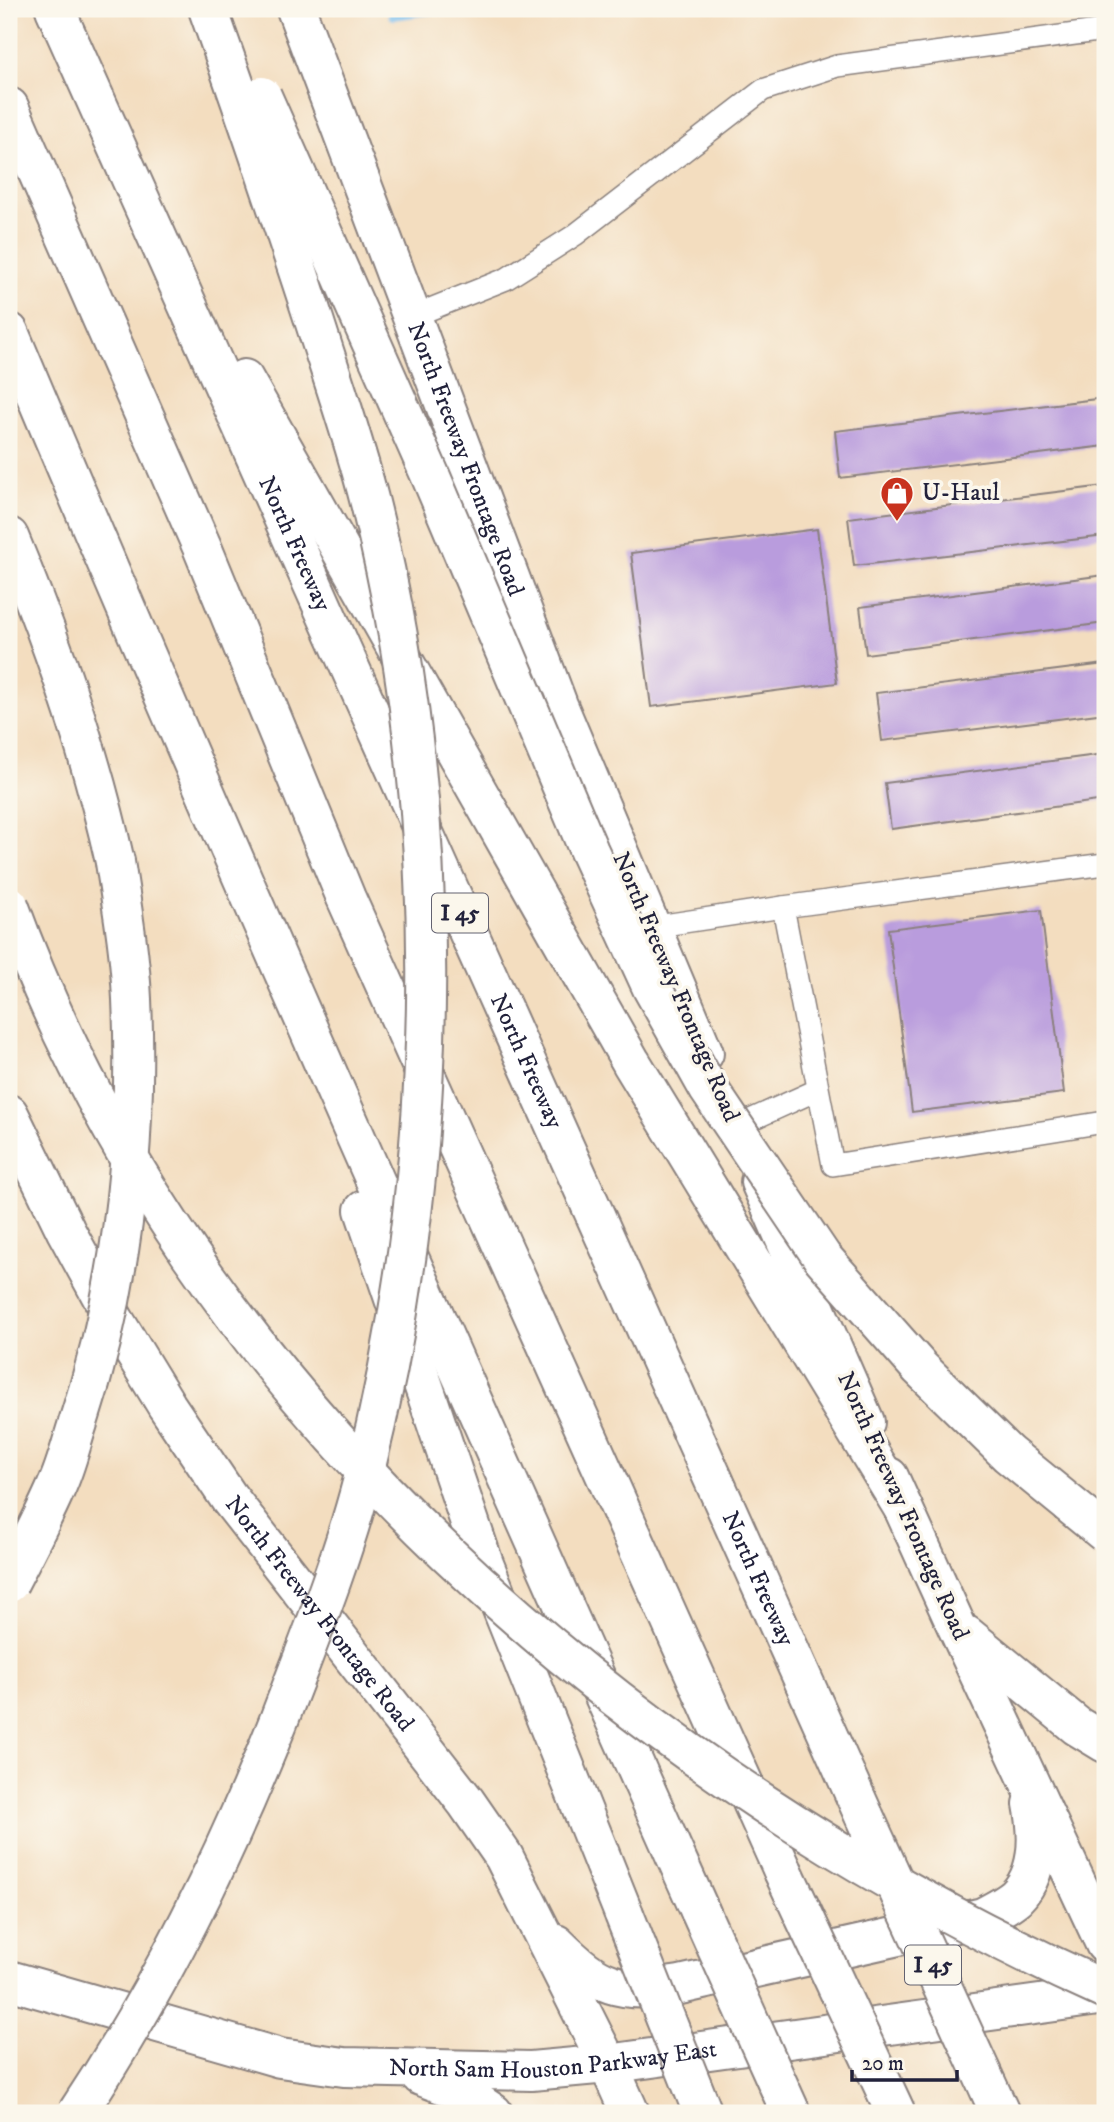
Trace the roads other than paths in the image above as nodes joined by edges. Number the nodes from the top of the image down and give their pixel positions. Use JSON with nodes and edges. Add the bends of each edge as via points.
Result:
{"nodes":[{"id":1,"x":55,"y":9,"type":"edge"},
{"id":2,"x":208,"y":9,"type":"edge"},
{"id":3,"x":224,"y":9,"type":"edge"},
{"id":4,"x":296,"y":9,"type":"edge"},
{"id":5,"x":1105,"y":30,"type":"edge"},
{"id":6,"x":9,"y":107,"type":"edge"},
{"id":7,"x":129,"y":176,"type":"junction"},
{"id":8,"x":413,"y":316,"type":"junction"},
{"id":9,"x":9,"y":332,"type":"edge"},
{"id":10,"x":9,"y":537,"type":"edge"},
{"id":11,"x":1105,"y":864,"type":"edge"},
{"id":12,"x":9,"y":905,"type":"edge"},
{"id":13,"x":783,"y":907,"type":"junction"},
{"id":14,"x":651,"y":927,"type":"junction"},
{"id":15,"x":284,"y":973,"type":"junction"},
{"id":16,"x":817,"y":1090,"type":"junction"},
{"id":17,"x":9,"y":1114,"type":"edge"},
{"id":18,"x":1105,"y":1122,"type":"edge"},
{"id":19,"x":735,"y":1127,"type":"junction"},
{"id":20,"x":903,"y":1508,"type":"junction"},
{"id":21,"x":1105,"y":1533,"type":"edge"},
{"id":22,"x":9,"y":1583,"type":"edge"},
{"id":23,"x":957,"y":1627,"type":"junction"},
{"id":24,"x":1105,"y":1743,"type":"edge"},
{"id":25,"x":1030,"y":1782,"type":"junction"},
{"id":26,"x":531,"y":1909,"type":"junction"},
{"id":27,"x":1105,"y":1944,"type":"edge"},
{"id":28,"x":9,"y":1980,"type":"edge"},
{"id":29,"x":1105,"y":1993,"type":"edge"},
{"id":30,"x":973,"y":2053,"type":"junction"},
{"id":31,"x":608,"y":2064,"type":"junction"},
{"id":32,"x":403,"y":2070,"type":"junction"},
{"id":33,"x":77,"y":2113,"type":"edge"},
{"id":34,"x":493,"y":2113,"type":"edge"},
{"id":35,"x":630,"y":2113,"type":"edge"},
{"id":36,"x":703,"y":2113,"type":"edge"},
{"id":37,"x":791,"y":2113,"type":"edge"},
{"id":38,"x":896,"y":2113,"type":"edge"},
{"id":39,"x":1000,"y":2113,"type":"edge"},
{"id":40,"x":1009,"y":2113,"type":"edge"}],
"edges":[{"from":1,"to":7,"type":"main road","name":"North Freeway","number":"I 45"},
{"from":2,"to":33,"type":"main road","bridge":true,"via":[[344,412],[390,598],[417,778],[422,859],[425,985],[419,1133],[409,1231],[378,1410],[362,1484],[316,1625],[261,1764],[202,1894],[169,1961]]},
{"from":3,"to":21,"type":"main road","bridge":true,"via":[[431,477],[589,851],[652,988],[708,1088],[822,1257],[920,1368],[1008,1454]]},
{"from":4,"to":8,"type":"main road","name":"North Freeway Frontage Road"},
{"from":5,"to":8,"type":"lane","via":[[837,66],[763,90],[575,235],[506,279]]},
{"from":6,"to":38,"type":"main road","bridge":true,"via":[[202,547],[346,898]]},
{"from":7,"to":20,"type":"main road","via":[[631,1062]]},
{"from":7,"to":30,"type":"main road","name":"North Freeway","number":"I 45","bridge":true},
{"from":8,"to":14,"type":"main road","name":"North Freeway Frontage Road","via":[[558,705]]},
{"from":9,"to":15,"type":"main road"},
{"from":10,"to":22,"type":"main road","bridge":true,"via":[[54,649],[100,794],[126,934],[133,1069],[125,1213],[96,1369],[57,1486]]},
{"from":11,"to":13,"type":"lane"},
{"from":12,"to":29,"type":"main road","bridge":true,"via":[[57,1024],[106,1121],[162,1210],[217,1294],[322,1425],[391,1500],[483,1587],[676,1742],[843,1854],[986,1934]]},
{"from":13,"to":14,"type":"lane"},
{"from":13,"to":16,"type":"lane"},
{"from":14,"to":19,"type":"main road","name":"North Freeway Frontage Road"},
{"from":15,"to":36,"type":"main road","bridge":true,"via":[[484,1564]]},
{"from":15,"to":37,"type":"main road","bridge":true},
{"from":16,"to":18,"type":"lane","via":[[833,1165]]},
{"from":16,"to":19,"type":"lane"},
{"from":17,"to":26,"type":"main road","name":"North Freeway Frontage Road","via":[[66,1231],[166,1406],[229,1498],[466,1802],[504,1857]]},
{"from":19,"to":20,"type":"main road","name":"North Freeway Frontage Road"},
{"from":20,"to":23,"type":"main road","name":"North Freeway Frontage Road"},
{"from":23,"to":24,"type":"main road","via":[[1077,1726]]},
{"from":23,"to":25,"type":"main road","name":"North Freeway Frontage Road"},
{"from":25,"to":26,"type":"main road","via":[[1038,1832],[1031,1878],[1015,1897],[984,1917],[647,1990],[603,1982],[583,1969],[556,1944]]},
{"from":25,"to":27,"type":"main road","name":"North Freeway Frontage Road"},
{"from":26,"to":31,"type":"main road","name":"North Freeway Frontage Road"},
{"from":28,"to":32,"type":"main road","name":"North Sam Houston Parkway East","via":[[280,2058]]},
{"from":29,"to":31,"type":"main road","name":"North Sam Houston Parkway East"},
{"from":30,"to":39,"type":"main road","name":"North Freeway","number":"I 45","bridge":true},
{"from":30,"to":40,"type":"main road","bridge":true},
{"from":31,"to":32,"type":"main road","name":"North Sam Houston Parkway East","via":[[531,2071]]},
{"from":31,"to":35,"type":"main road","name":"North Freeway Frontage Road"},
{"from":32,"to":34,"type":"main road","via":[[460,2091]]}]}
